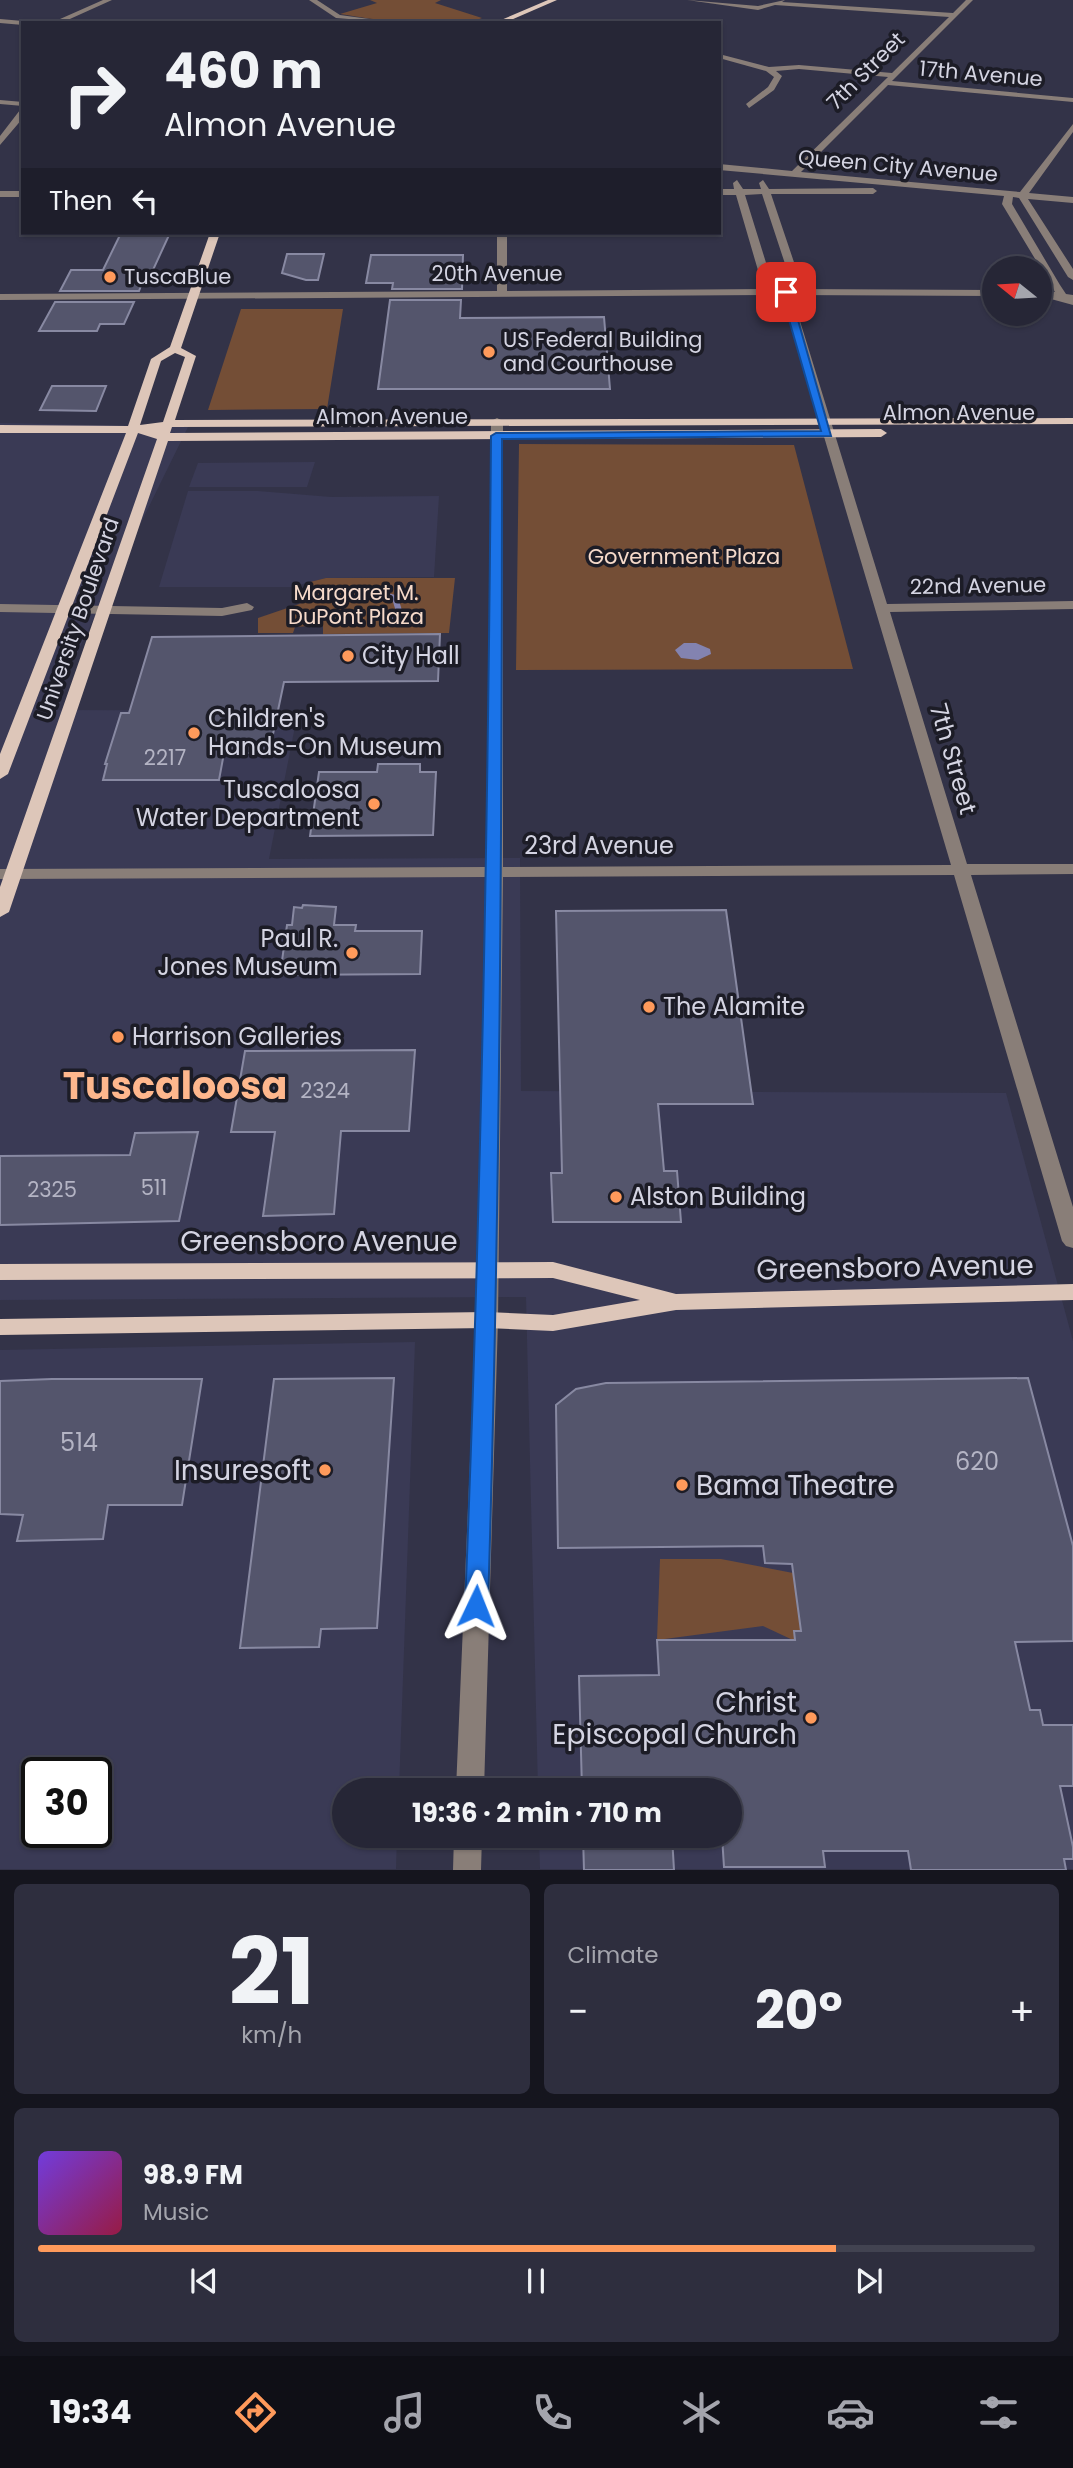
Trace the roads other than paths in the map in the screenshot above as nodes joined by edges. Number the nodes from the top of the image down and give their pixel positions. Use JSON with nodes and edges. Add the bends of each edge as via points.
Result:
{"nodes":[{"id":1,"x":109,"y":0,"type":"edge"},
{"id":2,"x":312,"y":0,"type":"edge"},
{"id":3,"x":554,"y":0,"type":"edge"},
{"id":4,"x":690,"y":0,"type":"edge"},
{"id":5,"x":970,"y":0,"type":"edge"},
{"id":6,"x":780,"y":2,"type":"edge"},
{"id":7,"x":955,"y":15,"type":"junction"},
{"id":8,"x":0,"y":21,"type":"edge"},
{"id":9,"x":59,"y":21,"type":"edge"},
{"id":10,"x":377,"y":21,"type":"edge"},
{"id":11,"x":502,"y":21,"type":"edge"},
{"id":12,"x":21,"y":23,"type":"edge"},
{"id":13,"x":721,"y":57,"type":"edge"},
{"id":14,"x":769,"y":69,"type":"junction"},
{"id":15,"x":894,"y":75,"type":"junction"},
{"id":16,"x":886,"y":83,"type":"junction"},
{"id":17,"x":1073,"y":100,"type":"edge"},
{"id":18,"x":0,"y":102,"type":"edge"},
{"id":19,"x":21,"y":104,"type":"edge"},
{"id":20,"x":749,"y":107,"type":"dead end"},
{"id":21,"x":21,"y":115,"type":"edge"},
{"id":22,"x":1073,"y":126,"type":"edge"},
{"id":23,"x":0,"y":142,"type":"edge"},
{"id":24,"x":721,"y":167,"type":"edge"},
{"id":25,"x":733,"y":168,"type":"junction"},
{"id":26,"x":758,"y":170,"type":"junction"},
{"id":27,"x":794,"y":174,"type":"junction"},
{"id":28,"x":927,"y":186,"type":"junction"},
{"id":29,"x":721,"y":192,"type":"edge"},
{"id":30,"x":739,"y":192,"type":"junction"},
{"id":31,"x":766,"y":192,"type":"junction"},
{"id":32,"x":0,"y":194,"type":"edge"},
{"id":33,"x":21,"y":194,"type":"edge"},
{"id":34,"x":1009,"y":194,"type":"junction"},
{"id":35,"x":1022,"y":196,"type":"junction"},
{"id":36,"x":1070,"y":200,"type":"edge"},
{"id":37,"x":1032,"y":212,"type":"junction"},
{"id":38,"x":214,"y":235,"type":"edge"},
{"id":39,"x":502,"y":235,"type":"edge"},
{"id":40,"x":1073,"y":277,"type":"edge"},
{"id":41,"x":1073,"y":289,"type":"edge"},
{"id":42,"x":786,"y":292,"type":"junction"},
{"id":43,"x":502,"y":293,"type":"junction"},
{"id":44,"x":982,"y":293,"type":"edge"},
{"id":45,"x":193,"y":296,"type":"junction"},
{"id":46,"x":1067,"y":296,"type":"edge"},
{"id":47,"x":0,"y":297,"type":"edge"},
{"id":48,"x":176,"y":349,"type":"junction"},
{"id":49,"x":1073,"y":421,"type":"edge"},
{"id":50,"x":169,"y":424,"type":"junction"},
{"id":51,"x":825,"y":427,"type":"junction"},
{"id":52,"x":0,"y":429,"type":"edge"},
{"id":53,"x":497,"y":429,"type":"junction"},
{"id":54,"x":133,"y":430,"type":"junction"},
{"id":55,"x":1073,"y":432,"type":"edge"},
{"id":56,"x":164,"y":437,"type":"junction"},
{"id":57,"x":1073,"y":605,"type":"edge"},
{"id":58,"x":247,"y":607,"type":"dead end"},
{"id":59,"x":0,"y":608,"type":"edge"},
{"id":60,"x":62,"y":608,"type":"junction"},
{"id":61,"x":883,"y":608,"type":"junction"},
{"id":62,"x":104,"y":612,"type":"junction"},
{"id":63,"x":0,"y":774,"type":"edge"},
{"id":64,"x":1073,"y":869,"type":"edge"},
{"id":65,"x":495,"y":870,"type":"junction"},
{"id":66,"x":960,"y":870,"type":"junction"},
{"id":67,"x":7,"y":874,"type":"edge"},
{"id":68,"x":0,"y":912,"type":"edge"},
{"id":69,"x":1073,"y":1241,"type":"edge"},
{"id":70,"x":488,"y":1270,"type":"junction"},
{"id":71,"x":0,"y":1272,"type":"edge"},
{"id":72,"x":1073,"y":1292,"type":"edge"},
{"id":73,"x":676,"y":1302,"type":"junction"},
{"id":74,"x":487,"y":1320,"type":"junction"},
{"id":75,"x":0,"y":1327,"type":"edge"},
{"id":76,"x":470,"y":1778,"type":"edge"},
{"id":77,"x":468,"y":1848,"type":"edge"},
{"id":78,"x":467,"y":1870,"type":"edge"}],
"edges":[{"from":1,"to":9,"type":"street"},
{"from":2,"to":10,"type":"street","via":[[338,17]]},
{"from":3,"to":11,"type":"main road"},
{"from":4,"to":6,"type":"street","via":[[758,8]]},
{"from":5,"to":7,"type":"street","name":"7th Street"},
{"from":6,"to":7,"type":"street"},
{"from":7,"to":15,"type":"street","name":"7th Street"},
{"from":8,"to":12,"type":"street"},
{"from":13,"to":14,"type":"street"},
{"from":14,"to":15,"type":"street","via":[[803,67]]},
{"from":14,"to":20,"type":"street","via":[[777,80]]},
{"from":15,"to":16,"type":"street","name":"7th Street"},
{"from":16,"to":17,"type":"street","name":"17th Avenue"},
{"from":16,"to":27,"type":"street","name":"7th Street"},
{"from":18,"to":19,"type":"street"},
{"from":21,"to":23,"type":"street"},
{"from":22,"to":35,"type":"street"},
{"from":24,"to":25,"type":"street","name":"Queen City Avenue"},
{"from":25,"to":26,"type":"street","name":"Queen City Avenue"},
{"from":25,"to":30,"type":"street"},
{"from":26,"to":27,"type":"street","name":"Queen City Avenue"},
{"from":26,"to":31,"type":"street","name":"7th Street"},
{"from":27,"to":28,"type":"street","name":"Queen City Avenue"},
{"from":28,"to":31,"type":"street","via":[[897,191]]},
{"from":28,"to":34,"type":"street","name":"Queen City Avenue"},
{"from":29,"to":30,"type":"street"},
{"from":30,"to":31,"type":"street"},
{"from":30,"to":42,"type":"street","via":[[766,284]]},
{"from":31,"to":42,"type":"street","name":"7th Street","via":[[796,283]]},
{"from":32,"to":33,"type":"street"},
{"from":34,"to":35,"type":"street","name":"Queen City Avenue"},
{"from":34,"to":46,"type":"street","via":[[1007,204]]},
{"from":35,"to":36,"type":"street","name":"Queen City Avenue"},
{"from":35,"to":37,"type":"street"},
{"from":36,"to":37,"type":"street"},
{"from":37,"to":40,"type":"street"},
{"from":38,"to":45,"type":"main road"},
{"from":39,"to":43,"type":"street"},
{"from":41,"to":46,"type":"street"},
{"from":42,"to":43,"type":"street","name":"20th Avenue"},
{"from":42,"to":44,"type":"street","name":"20th Avenue"},
{"from":42,"to":51,"type":"street","name":"7th Street"},
{"from":43,"to":45,"type":"street","name":"20th Avenue"},
{"from":45,"to":47,"type":"street","name":"20th Avenue"},
{"from":45,"to":48,"type":"main road"},
{"from":48,"to":50,"type":"main road","name":"University Boulevard","via":[[191,356]]},
{"from":48,"to":54,"type":"main road","name":"University Boulevard","via":[[156,359]]},
{"from":49,"to":51,"type":"main road","name":"Almon Avenue"},
{"from":50,"to":53,"type":"main road","name":"Almon Avenue"},
{"from":50,"to":54,"type":"main road","name":"Almon Avenue"},
{"from":50,"to":56,"type":"main road","name":"University Boulevard"},
{"from":51,"to":53,"type":"main road","name":"Almon Avenue"},
{"from":51,"to":55,"type":"main road","name":"Almon Avenue"},
{"from":51,"to":61,"type":"street","name":"7th Street"},
{"from":52,"to":54,"type":"main road","name":"Almon Avenue"},
{"from":53,"to":56,"type":"main road","name":"Almon Avenue"},
{"from":53,"to":65,"type":"street"},
{"from":54,"to":56,"type":"main road","name":"Almon Avenue"},
{"from":54,"to":60,"type":"main road","name":"University Boulevard"},
{"from":56,"to":62,"type":"main road","name":"University Boulevard"},
{"from":57,"to":61,"type":"street","name":"22nd Avenue"},
{"from":58,"to":62,"type":"street","via":[[222,612]]},
{"from":59,"to":60,"type":"street"},
{"from":60,"to":62,"type":"street"},
{"from":60,"to":63,"type":"main road","name":"University Boulevard"},
{"from":61,"to":66,"type":"street","name":"7th Street"},
{"from":62,"to":67,"type":"main road","name":"University Boulevard"},
{"from":64,"to":66,"type":"street","name":"23rd Avenue"},
{"from":65,"to":66,"type":"street","name":"23rd Avenue"},
{"from":65,"to":67,"type":"street","name":"23rd Avenue"},
{"from":65,"to":70,"type":"street"},
{"from":66,"to":69,"type":"street","name":"7th Street"},
{"from":67,"to":68,"type":"main road","name":"University Boulevard"},
{"from":70,"to":71,"type":"main road","name":"Greensboro Avenue"},
{"from":70,"to":73,"type":"main road","name":"Greensboro Avenue","via":[[553,1270]]},
{"from":70,"to":74,"type":"street"},
{"from":72,"to":73,"type":"main road","name":"Greensboro Avenue"},
{"from":73,"to":74,"type":"main road","name":"Greensboro Avenue","via":[[553,1323]]},
{"from":74,"to":75,"type":"main road","name":"Greensboro Avenue"},
{"from":74,"to":76,"type":"street"},
{"from":77,"to":78,"type":"street"}]}
